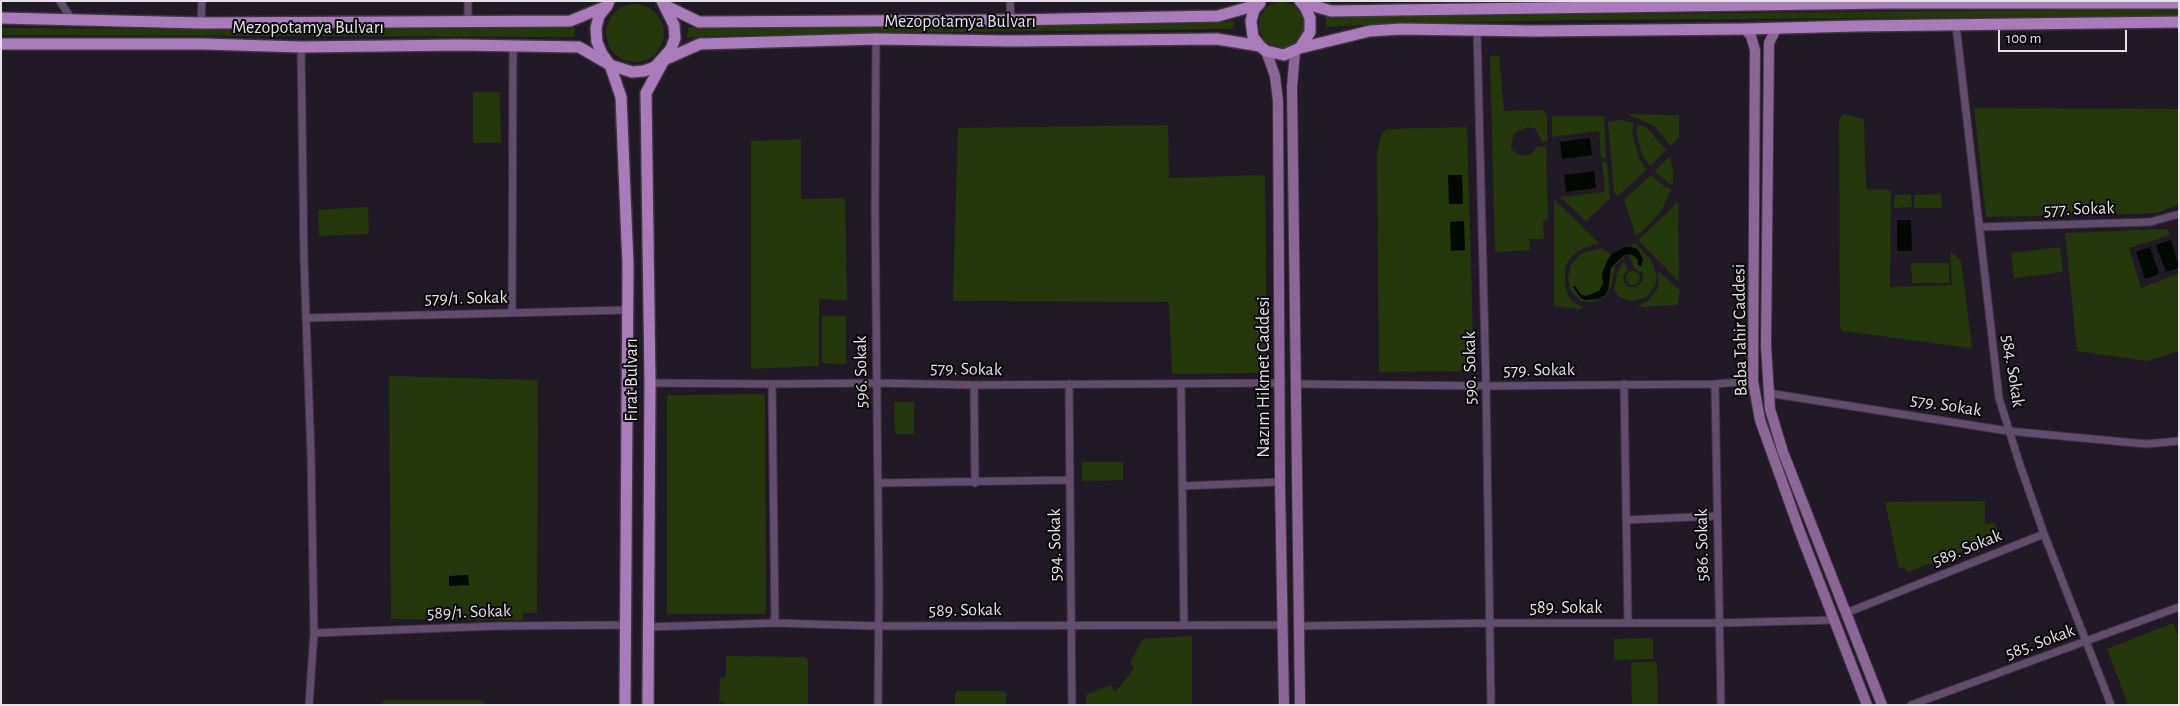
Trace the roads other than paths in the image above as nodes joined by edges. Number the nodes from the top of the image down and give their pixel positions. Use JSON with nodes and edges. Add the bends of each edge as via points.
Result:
{"nodes":[{"id":1,"x":60,"y":1,"type":"edge"},
{"id":2,"x":202,"y":1,"type":"edge"},
{"id":3,"x":468,"y":1,"type":"edge"},
{"id":4,"x":1010,"y":1,"type":"edge"},
{"id":5,"x":662,"y":2,"type":"edge"},
{"id":6,"x":1300,"y":2,"type":"edge"},
{"id":7,"x":609,"y":3,"type":"edge"},
{"id":8,"x":1259,"y":3,"type":"edge"},
{"id":9,"x":1955,"y":3,"type":"edge"},
{"id":10,"x":2179,"y":3,"type":"edge"},
{"id":11,"x":1768,"y":4,"type":"edge"},
{"id":12,"x":1565,"y":5,"type":"edge"},
{"id":13,"x":1,"y":18,"type":"edge"},
{"id":14,"x":72,"y":20,"type":"junction"},
{"id":15,"x":1010,"y":20,"type":"junction"},
{"id":16,"x":468,"y":21,"type":"junction"},
{"id":17,"x":2179,"y":22,"type":"edge"},
{"id":18,"x":201,"y":23,"type":"junction"},
{"id":19,"x":1956,"y":25,"type":"junction"},
{"id":20,"x":1776,"y":29,"type":"junction"},
{"id":21,"x":1745,"y":30,"type":"junction"},
{"id":22,"x":1477,"y":31,"type":"junction"},
{"id":23,"x":876,"y":39,"type":"junction"},
{"id":24,"x":1,"y":44,"type":"edge"},
{"id":25,"x":513,"y":46,"type":"junction"},
{"id":26,"x":301,"y":47,"type":"junction"},
{"id":27,"x":1263,"y":49,"type":"junction"},
{"id":28,"x":1298,"y":49,"type":"junction"},
{"id":29,"x":664,"y":60,"type":"junction"},
{"id":30,"x":610,"y":65,"type":"junction"},
{"id":31,"x":2179,"y":214,"type":"edge"},
{"id":32,"x":1979,"y":227,"type":"junction"},
{"id":33,"x":627,"y":310,"type":"junction"},
{"id":34,"x":512,"y":312,"type":"junction"},
{"id":35,"x":306,"y":318,"type":"junction"},
{"id":36,"x":1753,"y":381,"type":"junction"},
{"id":37,"x":1281,"y":382,"type":"junction"},
{"id":38,"x":650,"y":383,"type":"junction"},
{"id":39,"x":876,"y":383,"type":"junction"},
{"id":40,"x":772,"y":384,"type":"junction"},
{"id":41,"x":1069,"y":384,"type":"junction"},
{"id":42,"x":1181,"y":384,"type":"junction"},
{"id":43,"x":1296,"y":384,"type":"junction"},
{"id":44,"x":1624,"y":384,"type":"junction"},
{"id":45,"x":1714,"y":384,"type":"junction"},
{"id":46,"x":974,"y":385,"type":"junction"},
{"id":47,"x":1486,"y":386,"type":"junction"},
{"id":48,"x":1768,"y":393,"type":"junction"},
{"id":49,"x":2008,"y":431,"type":"junction"},
{"id":50,"x":2179,"y":441,"type":"edge"},
{"id":51,"x":1069,"y":480,"type":"junction"},
{"id":52,"x":975,"y":482,"type":"junction"},
{"id":53,"x":1280,"y":482,"type":"junction"},
{"id":54,"x":878,"y":483,"type":"junction"},
{"id":55,"x":1182,"y":486,"type":"junction"},
{"id":56,"x":1716,"y":516,"type":"junction"},
{"id":57,"x":1626,"y":520,"type":"junction"},
{"id":58,"x":2044,"y":534,"type":"junction"},
{"id":59,"x":2179,"y":607,"type":"edge"},
{"id":60,"x":1846,"y":612,"type":"junction"},
{"id":61,"x":1834,"y":620,"type":"junction"},
{"id":62,"x":1628,"y":622,"type":"junction"},
{"id":63,"x":775,"y":623,"type":"junction"},
{"id":64,"x":1489,"y":623,"type":"junction"},
{"id":65,"x":1719,"y":623,"type":"junction"},
{"id":66,"x":1072,"y":624,"type":"junction"},
{"id":67,"x":1282,"y":624,"type":"junction"},
{"id":68,"x":626,"y":625,"type":"junction"},
{"id":69,"x":1184,"y":625,"type":"junction"},
{"id":70,"x":647,"y":626,"type":"junction"},
{"id":71,"x":877,"y":626,"type":"junction"},
{"id":72,"x":1298,"y":626,"type":"junction"},
{"id":73,"x":314,"y":633,"type":"junction"},
{"id":74,"x":2087,"y":640,"type":"junction"},
{"id":75,"x":308,"y":705,"type":"edge"},
{"id":76,"x":625,"y":705,"type":"edge"},
{"id":77,"x":648,"y":705,"type":"edge"},
{"id":78,"x":878,"y":705,"type":"edge"},
{"id":79,"x":1072,"y":705,"type":"edge"},
{"id":80,"x":1284,"y":705,"type":"edge"},
{"id":81,"x":1300,"y":705,"type":"edge"},
{"id":82,"x":1490,"y":705,"type":"edge"},
{"id":83,"x":1721,"y":705,"type":"edge"},
{"id":84,"x":1867,"y":705,"type":"edge"},
{"id":85,"x":1882,"y":705,"type":"edge"},
{"id":86,"x":1911,"y":705,"type":"edge"},
{"id":87,"x":2111,"y":705,"type":"edge"}],
"edges":[{"from":1,"to":14,"type":"street"},
{"from":2,"to":18,"type":"street"},
{"from":3,"to":16,"type":"street"},
{"from":4,"to":15,"type":"street"},
{"from":5,"to":15,"type":"main road","name":"Mezopotamya Bulvarı","via":[[699,22]]},
{"from":5,"to":29,"type":"main road","name":"Fırat Bulvarı","via":[[674,25],[675,38]]},
{"from":6,"to":12,"type":"main road","via":[[1331,11]]},
{"from":6,"to":28,"type":"main road","via":[[1308,12],[1311,25],[1308,38]]},
{"from":7,"to":16,"type":"main road","name":"Mezopotamya Bulvarı","via":[[570,21]]},
{"from":7,"to":30,"type":"main road","name":"Fırat Bulvarı","via":[[599,16],[596,28],[597,42]]},
{"from":8,"to":15,"type":"main road","name":"Mezopotamya Bulvarı","via":[[1218,16]]},
{"from":8,"to":27,"type":"main road","via":[[1250,26],[1253,37]]},
{"from":9,"to":10,"type":"main road"},
{"from":9,"to":11,"type":"main road"},
{"from":11,"to":12,"type":"main road"},
{"from":13,"to":14,"type":"main road","name":"Mezopotamya Bulvarı"},
{"from":14,"to":18,"type":"main road","name":"Mezopotamya Bulvarı"},
{"from":16,"to":18,"type":"main road","name":"Mezopotamya Bulvarı"},
{"from":17,"to":19,"type":"main road"},
{"from":19,"to":20,"type":"main road"},
{"from":19,"to":32,"type":"street","name":"584. Sokak"},
{"from":20,"to":21,"type":"main road"},
{"from":20,"to":48,"type":"street","name":"Baba Tahir Caddesi","via":[[1769,43]]},
{"from":21,"to":22,"type":"main road"},
{"from":21,"to":36,"type":"street","name":"Baba Tahir Caddesi","via":[[1751,36],[1755,50]]},
{"from":22,"to":28,"type":"main road","via":[[1370,31]]},
{"from":22,"to":47,"type":"street","name":"590. Sokak"},
{"from":23,"to":27,"type":"main road","name":"Mezopotamya Bulvarı","via":[[1216,39]]},
{"from":23,"to":29,"type":"main road","name":"Mezopotamya Bulvarı","via":[[700,44]]},
{"from":23,"to":39,"type":"street","name":"596. Sokak"},
{"from":24,"to":26,"type":"main road","name":"Mezopotamya Bulvarı"},
{"from":25,"to":26,"type":"main road","name":"Mezopotamya Bulvarı"},
{"from":25,"to":30,"type":"main road","name":"Mezopotamya Bulvarı","via":[[579,47]]},
{"from":25,"to":34,"type":"street"},
{"from":26,"to":35,"type":"street"},
{"from":27,"to":28,"type":"main road","name":"Mezopotamya Bulvarı","via":[[1278,55]]},
{"from":27,"to":37,"type":"street","name":"Nazım Hikmet Caddesi","via":[[1276,76],[1278,101]]},
{"from":28,"to":43,"type":"street","name":"Nazım Hikmet Caddesi","via":[[1292,87]]},
{"from":29,"to":30,"type":"main road","name":"Mezopotamya Bulvarı","via":[[644,71],[632,72]]},
{"from":29,"to":38,"type":"main road","name":"Fırat Bulvarı","via":[[646,93]]},
{"from":30,"to":33,"type":"main road","name":"Fırat Bulvarı","via":[[622,97]]},
{"from":31,"to":32,"type":"street","name":"577. Sokak","via":[[2150,222]]},
{"from":32,"to":49,"type":"street","name":"584. Sokak","via":[[1999,398]]},
{"from":33,"to":34,"type":"street","name":"579/1. Sokak"},
{"from":33,"to":68,"type":"main road","name":"Fırat Bulvarı"},
{"from":34,"to":35,"type":"street","name":"579/1. Sokak"},
{"from":35,"to":73,"type":"street"},
{"from":36,"to":45,"type":"street","name":"579. Sokak"},
{"from":36,"to":61,"type":"street","name":"Baba Tahir Caddesi","via":[[1760,420],[1774,464]]},
{"from":37,"to":42,"type":"street","name":"579. Sokak"},
{"from":37,"to":53,"type":"street","name":"Nazım Hikmet Caddesi"},
{"from":38,"to":40,"type":"street","name":"579. Sokak"},
{"from":38,"to":70,"type":"main road","name":"Fırat Bulvarı"},
{"from":39,"to":40,"type":"street","name":"579. Sokak"},
{"from":39,"to":46,"type":"street","name":"579. Sokak"},
{"from":39,"to":54,"type":"street","name":"596. Sokak"},
{"from":40,"to":63,"type":"street"},
{"from":41,"to":42,"type":"street","name":"579. Sokak"},
{"from":41,"to":46,"type":"street","name":"579. Sokak"},
{"from":41,"to":51,"type":"street","name":"594. Sokak"},
{"from":42,"to":55,"type":"street"},
{"from":43,"to":47,"type":"street","name":"579. Sokak"},
{"from":43,"to":72,"type":"street","name":"Nazım Hikmet Caddesi"},
{"from":44,"to":45,"type":"street","name":"579. Sokak"},
{"from":44,"to":47,"type":"street","name":"579. Sokak"},
{"from":44,"to":57,"type":"street"},
{"from":45,"to":56,"type":"street","name":"586. Sokak"},
{"from":46,"to":52,"type":"street"},
{"from":47,"to":64,"type":"street","name":"590. Sokak"},
{"from":48,"to":49,"type":"street","name":"579. Sokak"},
{"from":48,"to":60,"type":"street","name":"Baba Tahir Caddesi","via":[[1783,452]]},
{"from":49,"to":50,"type":"street","name":"579. Sokak","via":[[2146,444]]},
{"from":49,"to":58,"type":"street","name":"584. Sokak"},
{"from":51,"to":52,"type":"street"},
{"from":51,"to":66,"type":"street","name":"594. Sokak"},
{"from":52,"to":54,"type":"street"},
{"from":53,"to":55,"type":"street"},
{"from":53,"to":67,"type":"street","name":"Nazım Hikmet Caddesi"},
{"from":54,"to":71,"type":"street","name":"596. Sokak"},
{"from":55,"to":69,"type":"street"},
{"from":56,"to":57,"type":"street"},
{"from":56,"to":65,"type":"street","name":"586. Sokak"},
{"from":57,"to":62,"type":"street"},
{"from":58,"to":60,"type":"street","name":"589. Sokak"},
{"from":58,"to":74,"type":"street","name":"584. Sokak"},
{"from":59,"to":74,"type":"street","name":"585. Sokak"},
{"from":60,"to":85,"type":"street","name":"Baba Tahir Caddesi"},
{"from":61,"to":65,"type":"street","name":"589. Sokak"},
{"from":61,"to":84,"type":"street","name":"Baba Tahir Caddesi"},
{"from":62,"to":64,"type":"street","name":"589. Sokak"},
{"from":62,"to":65,"type":"street","name":"589. Sokak"},
{"from":63,"to":70,"type":"street","name":"589. Sokak"},
{"from":63,"to":71,"type":"street","name":"589. Sokak"},
{"from":64,"to":72,"type":"street","name":"589. Sokak"},
{"from":64,"to":82,"type":"street","name":"590. Sokak"},
{"from":65,"to":83,"type":"street","name":"586. Sokak"},
{"from":66,"to":69,"type":"street","name":"589. Sokak"},
{"from":66,"to":71,"type":"street","name":"589. Sokak"},
{"from":66,"to":79,"type":"street","name":"594. Sokak"},
{"from":67,"to":69,"type":"street","name":"589. Sokak"},
{"from":67,"to":80,"type":"street","name":"Nazım Hikmet Caddesi"},
{"from":68,"to":73,"type":"street","name":"589/1. Sokak"},
{"from":68,"to":76,"type":"main road","name":"Fırat Bulvarı"},
{"from":70,"to":77,"type":"main road","name":"Fırat Bulvarı"},
{"from":71,"to":78,"type":"street","name":"596. Sokak"},
{"from":72,"to":81,"type":"street","name":"Nazım Hikmet Caddesi"},
{"from":73,"to":75,"type":"street"},
{"from":74,"to":86,"type":"street","name":"585. Sokak"},
{"from":74,"to":87,"type":"street","name":"584. Sokak"}]}
